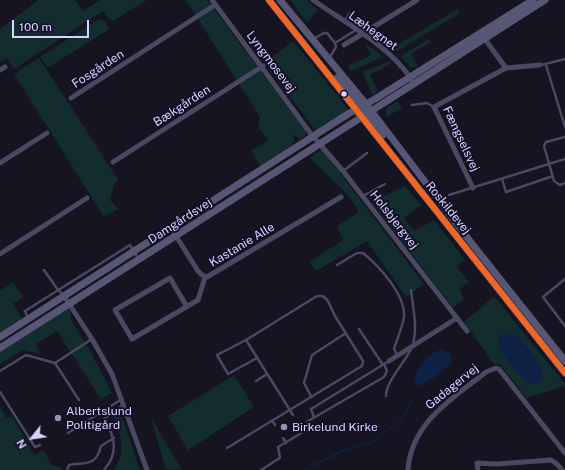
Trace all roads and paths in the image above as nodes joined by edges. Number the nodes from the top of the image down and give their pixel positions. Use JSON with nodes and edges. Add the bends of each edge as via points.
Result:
{"nodes":[{"id":1,"x":269,"y":0,"type":"edge"},
{"id":2,"x":280,"y":0,"type":"edge"},
{"id":3,"x":313,"y":0,"type":"edge"},
{"id":4,"x":417,"y":0,"type":"edge"},
{"id":5,"x":532,"y":0,"type":"edge"},
{"id":6,"x":545,"y":0,"type":"edge"},
{"id":7,"x":213,"y":2,"type":"edge"},
{"id":8,"x":350,"y":13,"type":"dead end"},
{"id":9,"x":344,"y":22,"type":"junction"},
{"id":10,"x":356,"y":30,"type":"junction"},
{"id":11,"x":362,"y":34,"type":"junction"},
{"id":12,"x":484,"y":38,"type":"junction"},
{"id":13,"x":312,"y":40,"type":"junction"},
{"id":14,"x":335,"y":43,"type":"junction"},
{"id":15,"x":344,"y":45,"type":"dead end"},
{"id":16,"x":328,"y":59,"type":"junction"},
{"id":17,"x":565,"y":59,"type":"edge"},
{"id":18,"x":540,"y":65,"type":"joint"},
{"id":19,"x":546,"y":65,"type":"junction"},
{"id":20,"x":263,"y":66,"type":"junction"},
{"id":21,"x":5,"y":67,"type":"dead end"},
{"id":22,"x":506,"y":68,"type":"junction"},
{"id":23,"x":0,"y":70,"type":"edge"},
{"id":24,"x":409,"y":77,"type":"junction"},
{"id":25,"x":414,"y":84,"type":"junction"},
{"id":26,"x":72,"y":98,"type":"dead end"},
{"id":27,"x":412,"y":105,"type":"dead end"},
{"id":28,"x":362,"y":106,"type":"junction"},
{"id":29,"x":434,"y":107,"type":"junction"},
{"id":30,"x":366,"y":114,"type":"junction"},
{"id":31,"x":565,"y":127,"type":"edge"},
{"id":32,"x":47,"y":133,"type":"dead end"},
{"id":33,"x":314,"y":136,"type":"junction"},
{"id":34,"x":565,"y":137,"type":"edge"},
{"id":35,"x":320,"y":143,"type":"junction"},
{"id":36,"x":367,"y":153,"type":"dead end"},
{"id":37,"x":565,"y":159,"type":"edge"},
{"id":38,"x":113,"y":162,"type":"dead end"},
{"id":39,"x":0,"y":163,"type":"edge"},
{"id":40,"x":548,"y":164,"type":"junction"},
{"id":41,"x":343,"y":171,"type":"junction"},
{"id":42,"x":553,"y":176,"type":"junction"},
{"id":43,"x":502,"y":179,"type":"junction"},
{"id":44,"x":565,"y":183,"type":"edge"},
{"id":45,"x":385,"y":184,"type":"dead end"},
{"id":46,"x":473,"y":188,"type":"junction"},
{"id":47,"x":449,"y":195,"type":"dead end"},
{"id":48,"x":362,"y":196,"type":"junction"},
{"id":49,"x":341,"y":197,"type":"dead end"},
{"id":50,"x":87,"y":198,"type":"dead end"},
{"id":51,"x":171,"y":228,"type":"junction"},
{"id":52,"x":176,"y":236,"type":"junction"},
{"id":53,"x":134,"y":251,"type":"junction"},
{"id":54,"x":0,"y":254,"type":"edge"},
{"id":55,"x":139,"y":260,"type":"junction"},
{"id":56,"x":337,"y":265,"type":"dead end"},
{"id":57,"x":44,"y":270,"type":"dead end"},
{"id":58,"x":205,"y":277,"type":"junction"},
{"id":59,"x":565,"y":279,"type":"edge"},
{"id":60,"x":58,"y":290,"type":"junction"},
{"id":61,"x":411,"y":290,"type":"dead end"},
{"id":62,"x":64,"y":296,"type":"junction"},
{"id":63,"x":70,"y":303,"type":"junction"},
{"id":64,"x":187,"y":307,"type":"junction"},
{"id":65,"x":457,"y":318,"type":"junction"},
{"id":66,"x":28,"y":319,"type":"junction"},
{"id":67,"x":565,"y":326,"type":"edge"},
{"id":68,"x":359,"y":329,"type":"dead end"},
{"id":69,"x":467,"y":331,"type":"dead end"},
{"id":70,"x":346,"y":333,"type":"junction"},
{"id":71,"x":0,"y":337,"type":"edge"},
{"id":72,"x":92,"y":339,"type":"junction"},
{"id":73,"x":246,"y":340,"type":"junction"},
{"id":74,"x":412,"y":347,"type":"junction"},
{"id":75,"x":0,"y":348,"type":"edge"},
{"id":76,"x":398,"y":356,"type":"junction"},
{"id":77,"x":257,"y":358,"type":"junction"},
{"id":78,"x":562,"y":359,"type":"edge"},
{"id":79,"x":389,"y":361,"type":"joint"},
{"id":80,"x":55,"y":363,"type":"junction"},
{"id":81,"x":383,"y":365,"type":"junction"},
{"id":82,"x":0,"y":372,"type":"edge"},
{"id":83,"x":565,"y":373,"type":"edge"},
{"id":84,"x":267,"y":374,"type":"junction"},
{"id":85,"x":256,"y":381,"type":"dead end"},
{"id":86,"x":0,"y":392,"type":"edge"},
{"id":87,"x":311,"y":396,"type":"junction"},
{"id":88,"x":386,"y":396,"type":"dead end"},
{"id":89,"x":79,"y":400,"type":"dead end"},
{"id":90,"x":123,"y":402,"type":"junction"},
{"id":91,"x":289,"y":410,"type":"junction"},
{"id":92,"x":293,"y":415,"type":"dead end"},
{"id":93,"x":314,"y":417,"type":"junction"},
{"id":94,"x":272,"y":420,"type":"junction"},
{"id":95,"x":298,"y":423,"type":"dead end"},
{"id":96,"x":275,"y":425,"type":"dead end"},
{"id":97,"x":304,"y":430,"type":"junction"},
{"id":98,"x":68,"y":433,"type":"dead end"},
{"id":99,"x":114,"y":438,"type":"junction"},
{"id":100,"x":283,"y":438,"type":"dead end"},
{"id":101,"x":286,"y":443,"type":"junction"},
{"id":102,"x":40,"y":445,"type":"dead end"},
{"id":103,"x":227,"y":448,"type":"dead end"},
{"id":104,"x":565,"y":453,"type":"edge"},
{"id":105,"x":67,"y":470,"type":"edge"},
{"id":106,"x":104,"y":470,"type":"edge"},
{"id":107,"x":147,"y":470,"type":"edge"},
{"id":108,"x":261,"y":470,"type":"edge"},
{"id":109,"x":408,"y":470,"type":"edge"},
{"id":110,"x":478,"y":470,"type":"edge"},
{"id":111,"x":562,"y":470,"type":"edge"}],
"edges":[{"from":1,"to":28,"type":"street","name":"Roskildevej","via":[[318,61]]},
{"from":2,"to":13,"type":"street","name":"Roskildevej"},
{"from":3,"to":9,"type":"street","name":"Læhegnet"},
{"from":4,"to":11,"type":"street"},
{"from":5,"to":24,"type":"street","name":"Damgårdsvej"},
{"from":6,"to":12,"type":"street","name":"Damgårdsvej"},
{"from":7,"to":20,"type":"street","name":"Lyngmosevej"},
{"from":7,"to":26,"type":"street","name":"Fosgården"},
{"from":8,"to":9,"type":"lane"},
{"from":9,"to":10,"type":"street","name":"Læhegnet"},
{"from":10,"to":11,"type":"street","name":"Læhegnet"},
{"from":10,"to":14,"type":"lane"},
{"from":11,"to":15,"type":"street"},
{"from":11,"to":24,"type":"street","name":"Læhegnet","via":[[396,60]]},
{"from":12,"to":22,"type":"street"},
{"from":12,"to":25,"type":"street","name":"Damgårdsvej"},
{"from":13,"to":14,"type":"lane","via":[[326,33]]},
{"from":13,"to":16,"type":"street","name":"Roskildevej"},
{"from":14,"to":16,"type":"lane","via":[[336,49]]},
{"from":16,"to":28,"type":"street","name":"Roskildevej"},
{"from":17,"to":19,"type":"lane","name":"Fængselsvej"},
{"from":18,"to":19,"type":"lane","name":"Fængselsvej"},
{"from":18,"to":22,"type":"street","name":"Fængselsvej"},
{"from":19,"to":31,"type":"lane"},
{"from":20,"to":33,"type":"street","name":"Lyngmosevej"},
{"from":20,"to":38,"type":"street","name":"Bækgården"},
{"from":21,"to":23,"type":"street"},
{"from":22,"to":29,"type":"street","name":"Fængselsvej"},
{"from":24,"to":25,"type":"street","name":"Læhegnet"},
{"from":24,"to":28,"type":"street","name":"Damgårdsvej"},
{"from":25,"to":30,"type":"street","name":"Damgårdsvej"},
{"from":27,"to":29,"type":"lane","via":[[427,103]]},
{"from":28,"to":30,"type":"street","name":"Roskildevej"},
{"from":28,"to":30,"type":"street","name":"Roskildevej"},
{"from":28,"to":33,"type":"street","name":"Damgårdsvej"},
{"from":29,"to":46,"type":"street","name":"Fængselsvej"},
{"from":30,"to":35,"type":"street","name":"Damgårdsvej"},
{"from":30,"to":78,"type":"street","name":"Roskildevej"},
{"from":30,"to":78,"type":"street","name":"Roskildevej","via":[[407,160]]},
{"from":32,"to":39,"type":"street"},
{"from":33,"to":35,"type":"street","name":"Holsbjergvej"},
{"from":33,"to":51,"type":"street","name":"Damgårdsvej"},
{"from":34,"to":40,"type":"lane","via":[[544,144]]},
{"from":35,"to":41,"type":"street","name":"Holsbjergvej"},
{"from":35,"to":52,"type":"street","name":"Damgårdsvej"},
{"from":36,"to":41,"type":"lane"},
{"from":37,"to":40,"type":"lane"},
{"from":40,"to":42,"type":"lane"},
{"from":40,"to":43,"type":"lane"},
{"from":41,"to":48,"type":"street","name":"Holsbjergvej"},
{"from":42,"to":43,"type":"lane","via":[[506,192]]},
{"from":42,"to":44,"type":"lane","via":[[557,184]]},
{"from":43,"to":46,"type":"lane"},
{"from":45,"to":48,"type":"lane"},
{"from":46,"to":47,"type":"lane"},
{"from":48,"to":65,"type":"street","name":"Holsbjergvej"},
{"from":49,"to":58,"type":"street","name":"Kastanie Alle","via":[[213,275]]},
{"from":50,"to":54,"type":"street"},
{"from":51,"to":52,"type":"street","name":"Kastanie Alle"},
{"from":51,"to":53,"type":"street","name":"Damgårdsvej"},
{"from":52,"to":55,"type":"street","name":"Damgårdsvej"},
{"from":52,"to":58,"type":"street","name":"Kastanie Alle","via":[[198,271]]},
{"from":53,"to":55,"type":"lane"},
{"from":53,"to":60,"type":"lane","via":[[130,245]]},
{"from":53,"to":62,"type":"street","name":"Damgårdsvej"},
{"from":55,"to":63,"type":"street","name":"Damgårdsvej"},
{"from":56,"to":76,"type":"lane","via":[[357,253],[363,253],[374,261],[400,296],[404,306],[404,318],[394,349]]},
{"from":57,"to":60,"type":"lane"},
{"from":58,"to":64,"type":"street","via":[[198,300]]},
{"from":59,"to":67,"type":"lane","via":[[543,298]]},
{"from":60,"to":62,"type":"lane"},
{"from":60,"to":66,"type":"lane","via":[[25,311]]},
{"from":61,"to":74,"type":"lane","via":[[415,323]]},
{"from":62,"to":63,"type":"street"},
{"from":62,"to":66,"type":"street","name":"Damgårdsvej"},
{"from":63,"to":72,"type":"street"},
{"from":63,"to":75,"type":"street","name":"Damgårdsvej"},
{"from":64,"to":64,"type":"street","via":[[132,339],[115,310],[170,278]]},
{"from":65,"to":69,"type":"street","name":"Holsbjergvej"},
{"from":65,"to":74,"type":"street"},
{"from":66,"to":71,"type":"street","name":"Damgårdsvej"},
{"from":68,"to":81,"type":"lane"},
{"from":70,"to":73,"type":"lane","via":[[328,301],[323,296],[317,296]]},
{"from":70,"to":87,"type":"lane","via":[[312,355],[304,383]]},
{"from":70,"to":87,"type":"lane","via":[[363,361],[362,366]]},
{"from":72,"to":80,"type":"lane"},
{"from":72,"to":90,"type":"street","via":[[112,374]]},
{"from":73,"to":77,"type":"lane"},
{"from":73,"to":77,"type":"lane","via":[[217,355],[228,374]]},
{"from":74,"to":76,"type":"street"},
{"from":74,"to":88,"type":"lane","via":[[402,367],[386,388]]},
{"from":76,"to":79,"type":"street"},
{"from":77,"to":84,"type":"lane"},
{"from":78,"to":83,"type":"street","name":"Roskildevej"},
{"from":79,"to":81,"type":"lane"},
{"from":80,"to":82,"type":"lane","via":[[26,355]]},
{"from":80,"to":89,"type":"lane"},
{"from":81,"to":93,"type":"lane","via":[[311,408]]},
{"from":81,"to":93,"type":"lane","via":[[387,371],[384,376]]},
{"from":84,"to":85,"type":"lane"},
{"from":84,"to":91,"type":"lane"},
{"from":86,"to":102,"type":"lane","via":[[35,447]]},
{"from":87,"to":91,"type":"lane"},
{"from":90,"to":98,"type":"lane"},
{"from":90,"to":99,"type":"lane","via":[[104,419]]},
{"from":90,"to":107,"type":"street"},
{"from":91,"to":92,"type":"lane"},
{"from":91,"to":94,"type":"lane"},
{"from":93,"to":97,"type":"lane","via":[[308,421]]},
{"from":94,"to":96,"type":"lane"},
{"from":94,"to":103,"type":"lane"},
{"from":95,"to":97,"type":"lane"},
{"from":97,"to":101,"type":"lane"},
{"from":99,"to":105,"type":"lane","via":[[101,446],[97,456],[89,463],[69,466]]},
{"from":99,"to":106,"type":"lane","via":[[113,456]]},
{"from":100,"to":101,"type":"lane"},
{"from":101,"to":108,"type":"lane","via":[[278,447],[280,458]]},
{"from":104,"to":109,"type":"street","name":"Gadagervej","via":[[496,368],[486,372],[431,417],[420,430],[414,443]]},
{"from":110,"to":111,"type":"street","via":[[477,463],[550,460]]}]}
